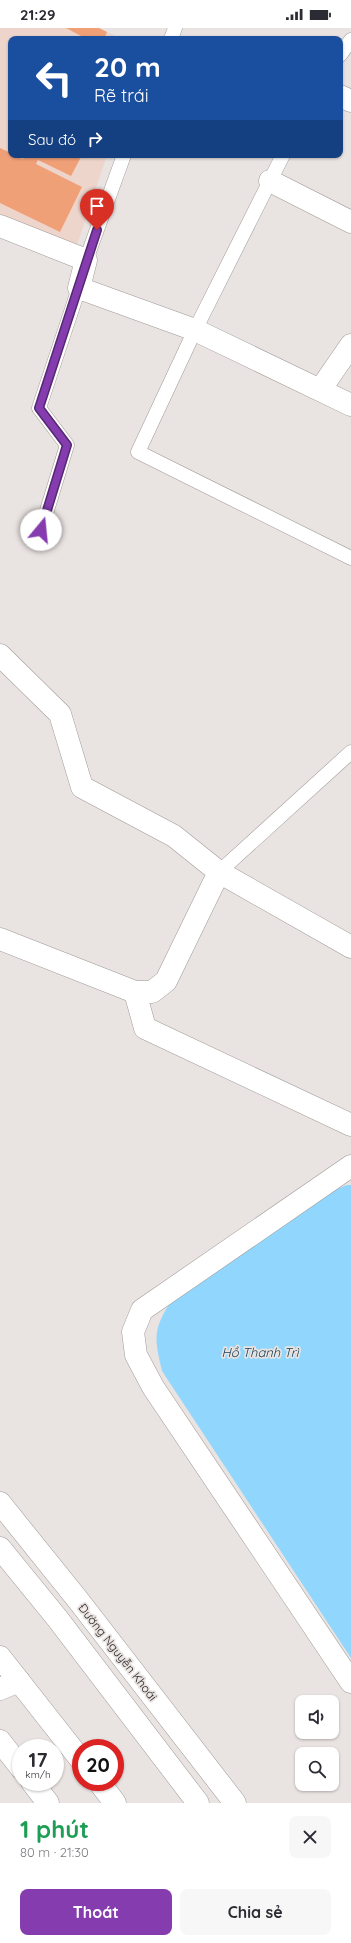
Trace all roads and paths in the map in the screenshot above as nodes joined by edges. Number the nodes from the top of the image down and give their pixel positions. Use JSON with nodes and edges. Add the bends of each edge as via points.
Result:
{"nodes":[{"id":1,"x":351,"y":40,"type":"edge"},
{"id":2,"x":343,"y":51,"type":"edge"},
{"id":3,"x":123,"y":158,"type":"edge"},
{"id":4,"x":282,"y":158,"type":"edge"},
{"id":5,"x":270,"y":181,"type":"junction"},
{"id":6,"x":351,"y":222,"type":"edge"},
{"id":7,"x":0,"y":226,"type":"edge"},
{"id":8,"x":86,"y":260,"type":"junction"},
{"id":9,"x":79,"y":288,"type":"junction"},
{"id":10,"x":195,"y":330,"type":"junction"},
{"id":11,"x":351,"y":344,"type":"edge"},
{"id":12,"x":320,"y":390,"type":"junction"},
{"id":13,"x":351,"y":405,"type":"edge"},
{"id":14,"x":41,"y":530,"type":"dead end"},
{"id":15,"x":351,"y":558,"type":"edge"},
{"id":16,"x":0,"y":655,"type":"edge"},
{"id":17,"x":351,"y":752,"type":"edge"},
{"id":18,"x":218,"y":872,"type":"junction"},
{"id":19,"x":0,"y":939,"type":"edge"},
{"id":20,"x":351,"y":946,"type":"edge"},
{"id":21,"x":135,"y":992,"type":"junction"},
{"id":22,"x":351,"y":1125,"type":"edge"},
{"id":23,"x":351,"y":1166,"type":"edge"},
{"id":24,"x":0,"y":1503,"type":"edge"},
{"id":25,"x":0,"y":1548,"type":"edge"},
{"id":26,"x":0,"y":1656,"type":"edge"},
{"id":27,"x":351,"y":1682,"type":"edge"},
{"id":28,"x":10,"y":1685,"type":"edge"},
{"id":29,"x":0,"y":1741,"type":"edge"},
{"id":30,"x":72,"y":1750,"type":"edge"},
{"id":31,"x":12,"y":1756,"type":"edge"},
{"id":32,"x":39,"y":1791,"type":"edge"},
{"id":33,"x":106,"y":1791,"type":"edge"},
{"id":34,"x":48,"y":1803,"type":"edge"},
{"id":35,"x":115,"y":1803,"type":"edge"},
{"id":36,"x":198,"y":1803,"type":"edge"},
{"id":37,"x":235,"y":1803,"type":"edge"}],
"edges":[{"from":1,"to":2,"type":"lane"},
{"from":3,"to":8,"type":"lane"},
{"from":4,"to":5,"type":"lane"},
{"from":5,"to":6,"type":"street"},
{"from":5,"to":10,"type":"lane"},
{"from":7,"to":8,"type":"street"},
{"from":8,"to":9,"type":"street"},
{"from":9,"to":10,"type":"street"},
{"from":9,"to":14,"type":"lane","via":[[39,408],[67,445]]},
{"from":10,"to":12,"type":"street"},
{"from":10,"to":15,"type":"lane","via":[[138,452]]},
{"from":11,"to":12,"type":"street"},
{"from":12,"to":13,"type":"street"},
{"from":16,"to":18,"type":"street","via":[[60,714],[82,787],[174,836]]},
{"from":17,"to":18,"type":"lane"},
{"from":18,"to":20,"type":"street"},
{"from":18,"to":21,"type":"street","via":[[166,981],[152,992]]},
{"from":19,"to":21,"type":"street"},
{"from":21,"to":22,"type":"street","via":[[145,1028]]},
{"from":23,"to":27,"type":"street","via":[[142,1310],[133,1332],[136,1355],[153,1387]]},
{"from":24,"to":37,"type":"street","name":"Đường Nguyễn Khoái"},
{"from":25,"to":36,"type":"street","via":[[57,1618]]},
{"from":26,"to":28,"type":"street"},
{"from":28,"to":30,"type":"street"},
{"from":29,"to":31,"type":"street"},
{"from":32,"to":34,"type":"street"},
{"from":33,"to":35,"type":"street"}]}
